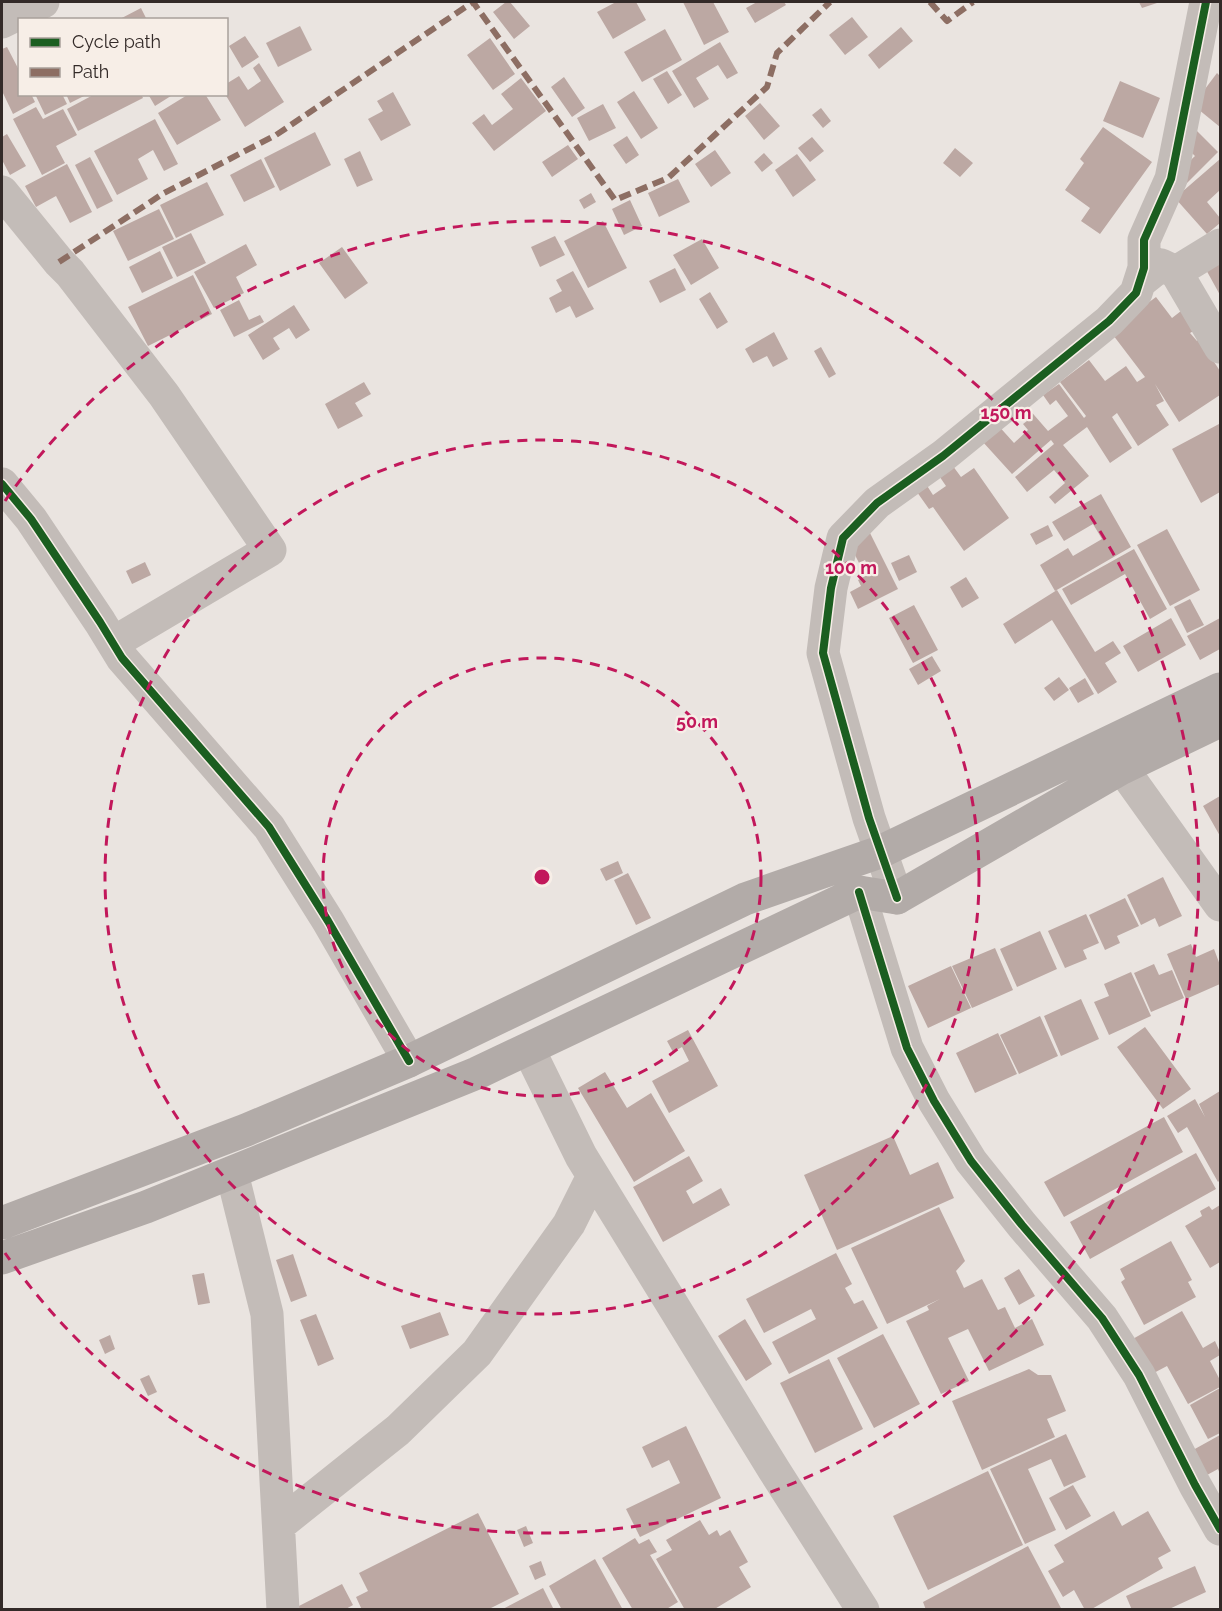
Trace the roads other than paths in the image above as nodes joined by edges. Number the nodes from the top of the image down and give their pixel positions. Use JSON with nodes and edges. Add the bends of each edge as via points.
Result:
{"nodes":[{"id":1,"x":14,"y":2,"type":"edge"},
{"id":2,"x":43,"y":2,"type":"edge"},
{"id":3,"x":1206,"y":2,"type":"edge"},
{"id":4,"x":2,"y":21,"type":"edge"},
{"id":5,"x":2,"y":192,"type":"edge"},
{"id":6,"x":1221,"y":244,"type":"edge"},
{"id":7,"x":1176,"y":272,"type":"junction"},
{"id":8,"x":1141,"y":281,"type":"junction"},
{"id":9,"x":1221,"y":347,"type":"edge"},
{"id":10,"x":2,"y":484,"type":"edge"},
{"id":11,"x":112,"y":643,"type":"junction"},
{"id":12,"x":1221,"y":689,"type":"edge"},
{"id":13,"x":1221,"y":721,"type":"edge"},
{"id":14,"x":1122,"y":768,"type":"junction"},
{"id":15,"x":880,"y":852,"type":"junction"},
{"id":16,"x":859,"y":892,"type":"junction"},
{"id":17,"x":897,"y":898,"type":"junction"},
{"id":18,"x":1221,"y":905,"type":"edge"},
{"id":19,"x":529,"y":1050,"type":"junction"},
{"id":20,"x":409,"y":1061,"type":"junction"},
{"id":21,"x":232,"y":1173,"type":"junction"},
{"id":22,"x":593,"y":1176,"type":"junction"},
{"id":23,"x":2,"y":1222,"type":"edge"},
{"id":24,"x":2,"y":1258,"type":"edge"},
{"id":25,"x":279,"y":1525,"type":"junction"},
{"id":26,"x":1221,"y":1529,"type":"edge"},
{"id":27,"x":284,"y":1610,"type":"edge"},
{"id":28,"x":864,"y":1610,"type":"edge"}],
"edges":[{"from":1,"to":4,"type":"street"},
{"from":2,"to":4,"type":"street"},
{"from":3,"to":8,"type":"street","via":[[1172,179],[1144,240]]},
{"from":5,"to":11,"type":"street","via":[[164,395],[270,550]]},
{"from":6,"to":7,"type":"street"},
{"from":7,"to":8,"type":"street","via":[[1161,265]]},
{"from":7,"to":9,"type":"street"},
{"from":8,"to":15,"type":"street","via":[[1136,293],[1109,321],[943,456],[877,503],[843,538],[831,588],[823,653]]},
{"from":10,"to":11,"type":"street","via":[[31,519]]},
{"from":11,"to":20,"type":"street","via":[[268,827]]},
{"from":12,"to":15,"type":"main road"},
{"from":13,"to":14,"type":"main road"},
{"from":14,"to":17,"type":"main road"},
{"from":14,"to":18,"type":"street"},
{"from":15,"to":17,"type":"street"},
{"from":15,"to":20,"type":"main road","via":[[745,899]]},
{"from":16,"to":17,"type":"main road"},
{"from":16,"to":19,"type":"main road"},
{"from":16,"to":26,"type":"street","via":[[908,1048],[934,1101],[971,1161],[1102,1318],[1139,1375]]},
{"from":19,"to":21,"type":"main road"},
{"from":19,"to":22,"type":"street"},
{"from":20,"to":23,"type":"main road","via":[[246,1130]]},
{"from":21,"to":24,"type":"main road"},
{"from":21,"to":25,"type":"street","via":[[267,1314]]},
{"from":22,"to":25,"type":"street","via":[[569,1224],[477,1353],[398,1430]]},
{"from":22,"to":28,"type":"street"},
{"from":25,"to":27,"type":"street"}]}
